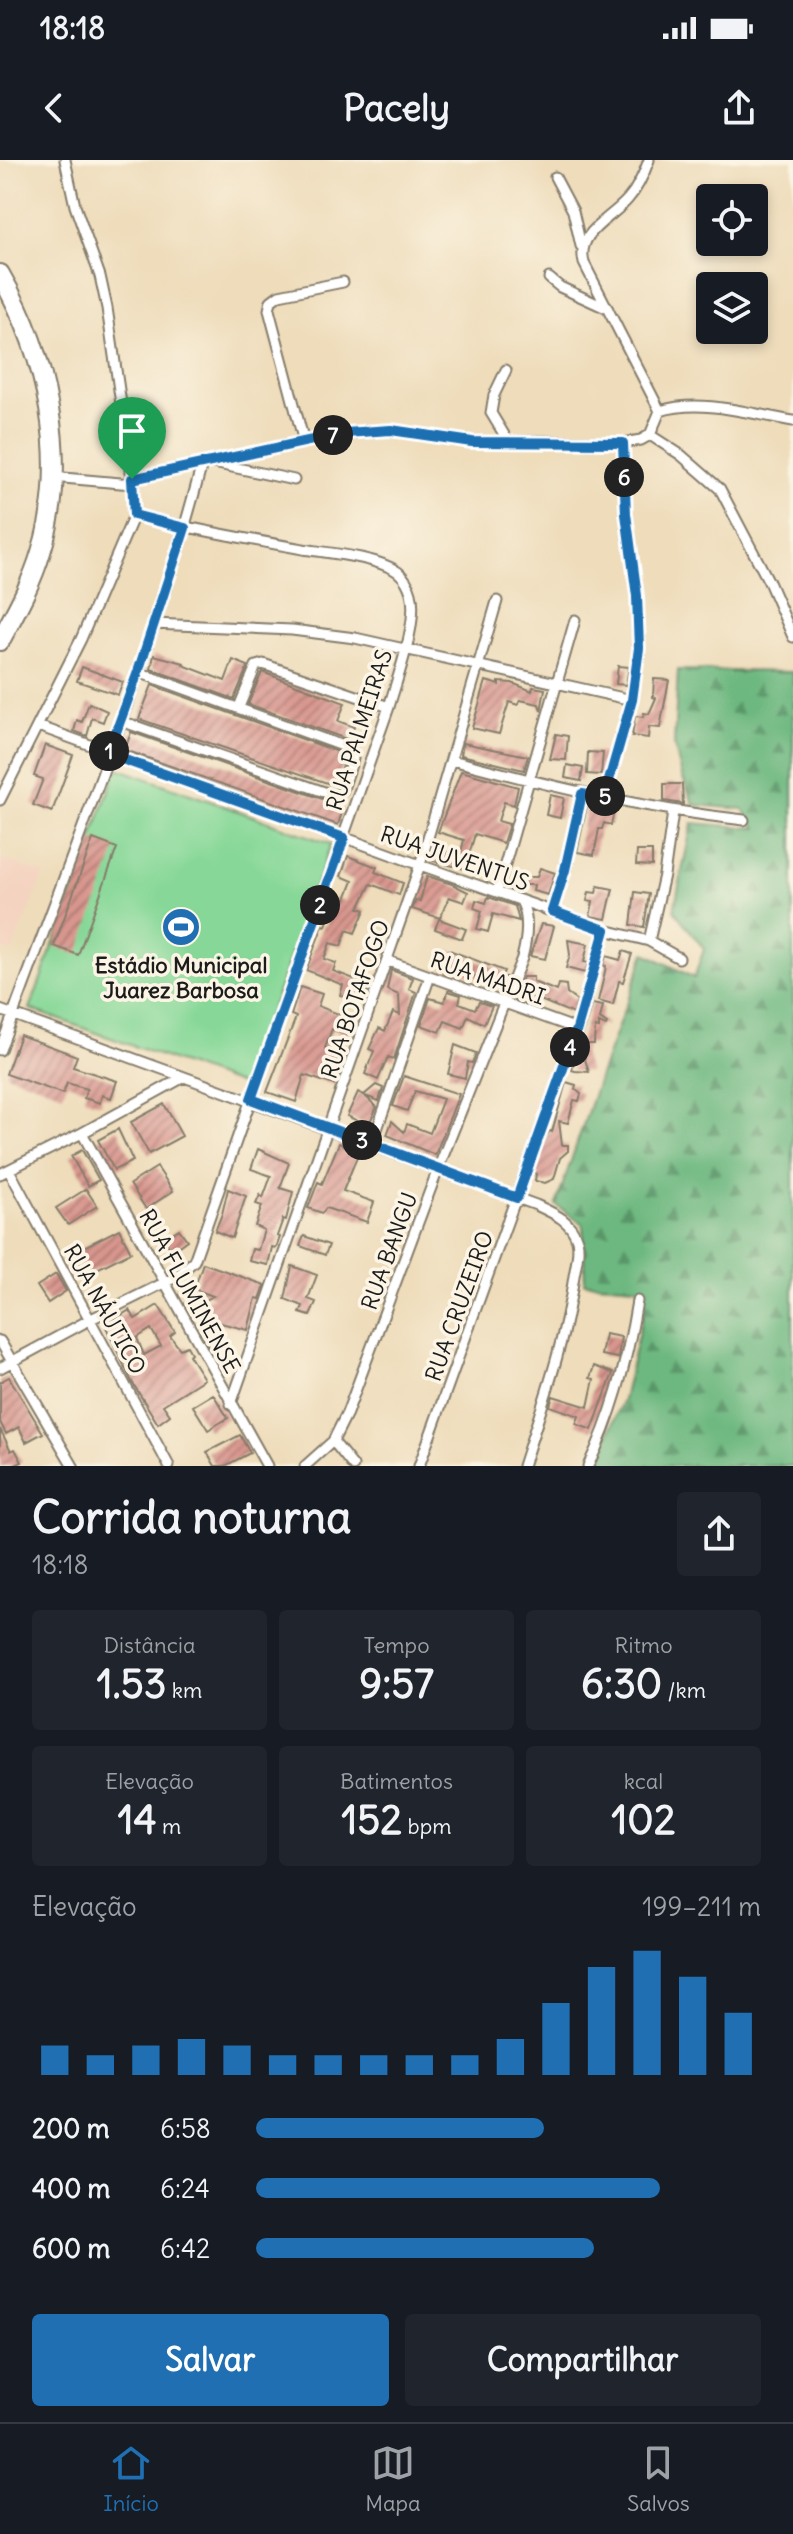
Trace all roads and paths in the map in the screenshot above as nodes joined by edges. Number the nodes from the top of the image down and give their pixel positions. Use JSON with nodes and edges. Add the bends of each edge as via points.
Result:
{"nodes":[{"id":1,"x":65,"y":160,"type":"edge"},
{"id":2,"x":649,"y":160,"type":"edge"},
{"id":3,"x":555,"y":177,"type":"dead end"},
{"id":4,"x":582,"y":250,"type":"junction"},
{"id":5,"x":0,"y":274,"type":"edge"},
{"id":6,"x":549,"y":278,"type":"dead end"},
{"id":7,"x":343,"y":282,"type":"dead end"},
{"id":8,"x":608,"y":309,"type":"junction"},
{"id":9,"x":506,"y":370,"type":"dead end"},
{"id":10,"x":660,"y":411,"type":"junction"},
{"id":11,"x":793,"y":421,"type":"edge"},
{"id":12,"x":650,"y":435,"type":"junction"},
{"id":13,"x":508,"y":441,"type":"junction"},
{"id":14,"x":304,"y":442,"type":"junction"},
{"id":15,"x":623,"y":443,"type":"junction"},
{"id":16,"x":206,"y":463,"type":"junction"},
{"id":17,"x":52,"y":477,"type":"junction"},
{"id":18,"x":294,"y":480,"type":"dead end"},
{"id":19,"x":132,"y":482,"type":"junction"},
{"id":20,"x":134,"y":515,"type":"junction"},
{"id":21,"x":185,"y":528,"type":"junction"},
{"id":22,"x":497,"y":601,"type":"dead end"},
{"id":23,"x":575,"y":620,"type":"dead end"},
{"id":24,"x":153,"y":624,"type":"junction"},
{"id":25,"x":793,"y":637,"type":"edge"},
{"id":26,"x":0,"y":641,"type":"edge"},
{"id":27,"x":404,"y":649,"type":"junction"},
{"id":28,"x":480,"y":666,"type":"junction"},
{"id":29,"x":138,"y":672,"type":"junction"},
{"id":30,"x":558,"y":685,"type":"junction"},
{"id":31,"x":632,"y":700,"type":"junction"},
{"id":32,"x":239,"y":707,"type":"junction"},
{"id":33,"x":389,"y":707,"type":"junction"},
{"id":34,"x":121,"y":721,"type":"junction"},
{"id":35,"x":38,"y":726,"type":"junction"},
{"id":36,"x":108,"y":754,"type":"junction"},
{"id":37,"x":452,"y":760,"type":"junction"},
{"id":38,"x":527,"y":781,"type":"junction"},
{"id":39,"x":582,"y":794,"type":"junction"},
{"id":40,"x":604,"y":798,"type":"junction"},
{"id":41,"x":0,"y":800,"type":"edge"},
{"id":42,"x":673,"y":812,"type":"junction"},
{"id":43,"x":744,"y":820,"type":"dead end"},
{"id":44,"x":344,"y":838,"type":"junction"},
{"id":45,"x":420,"y":865,"type":"junction"},
{"id":46,"x":497,"y":892,"type":"junction"},
{"id":47,"x":521,"y":901,"type":"junction"},
{"id":48,"x":552,"y":911,"type":"junction"},
{"id":49,"x":605,"y":930,"type":"junction"},
{"id":50,"x":649,"y":941,"type":"junction"},
{"id":51,"x":679,"y":958,"type":"dead end"},
{"id":52,"x":388,"y":961,"type":"junction"},
{"id":53,"x":430,"y":976,"type":"junction"},
{"id":54,"x":503,"y":1001,"type":"junction"},
{"id":55,"x":0,"y":1010,"type":"edge"},
{"id":56,"x":13,"y":1015,"type":"junction"},
{"id":57,"x":577,"y":1029,"type":"junction"},
{"id":58,"x":0,"y":1050,"type":"edge"},
{"id":59,"x":182,"y":1078,"type":"junction"},
{"id":60,"x":251,"y":1099,"type":"junction"},
{"id":61,"x":330,"y":1128,"type":"junction"},
{"id":62,"x":82,"y":1133,"type":"junction"},
{"id":63,"x":372,"y":1144,"type":"junction"},
{"id":64,"x":438,"y":1169,"type":"junction"},
{"id":65,"x":4,"y":1172,"type":"edge"},
{"id":66,"x":517,"y":1198,"type":"junction"},
{"id":67,"x":166,"y":1281,"type":"junction"},
{"id":68,"x":637,"y":1301,"type":"dead end"},
{"id":69,"x":91,"y":1319,"type":"junction"},
{"id":70,"x":0,"y":1341,"type":"edge"},
{"id":71,"x":12,"y":1362,"type":"junction"},
{"id":72,"x":0,"y":1368,"type":"edge"},
{"id":73,"x":231,"y":1404,"type":"junction"},
{"id":74,"x":333,"y":1441,"type":"junction"},
{"id":75,"x":73,"y":1466,"type":"edge"},
{"id":76,"x":169,"y":1466,"type":"edge"},
{"id":77,"x":267,"y":1466,"type":"edge"},
{"id":78,"x":305,"y":1466,"type":"edge"},
{"id":79,"x":353,"y":1466,"type":"edge"},
{"id":80,"x":419,"y":1466,"type":"edge"},
{"id":81,"x":523,"y":1466,"type":"edge"},
{"id":82,"x":588,"y":1466,"type":"edge"}],
"edges":[{"from":1,"to":19,"type":"street","via":[[107,308]]},
{"from":2,"to":4,"type":"street","via":[[631,197],[594,229]]},
{"from":3,"to":4,"type":"street","via":[[573,211]]},
{"from":4,"to":8,"type":"street"},
{"from":5,"to":17,"type":"highway","via":[[41,371],[52,431]]},
{"from":6,"to":8,"type":"street"},
{"from":7,"to":14,"type":"street","via":[[271,301]]},
{"from":8,"to":10,"type":"street"},
{"from":9,"to":13,"type":"street","via":[[491,413]]},
{"from":10,"to":11,"type":"street","via":[[693,405]]},
{"from":10,"to":12,"type":"street"},
{"from":12,"to":15,"type":"street"},
{"from":12,"to":25,"type":"street","via":[[720,489]]},
{"from":13,"to":14,"type":"street","via":[[472,442],[391,430]]},
{"from":13,"to":15,"type":"street"},
{"from":14,"to":16,"type":"street"},
{"from":15,"to":31,"type":"street","via":[[639,648]]},
{"from":16,"to":18,"type":"street"},
{"from":16,"to":19,"type":"street"},
{"from":16,"to":21,"type":"street"},
{"from":17,"to":19,"type":"street"},
{"from":17,"to":26,"type":"highway","via":[[41,553]]},
{"from":19,"to":20,"type":"street"},
{"from":20,"to":21,"type":"street","name":"RUA PALMEIRAS"},
{"from":20,"to":35,"type":"street"},
{"from":21,"to":24,"type":"street"},
{"from":21,"to":27,"type":"street","name":"RUA PALMEIRAS","via":[[334,554],[398,572],[412,596]]},
{"from":22,"to":28,"type":"street","name":"RUA BOTAFOGO"},
{"from":23,"to":30,"type":"street"},
{"from":24,"to":27,"type":"street","via":[[292,630]]},
{"from":24,"to":29,"type":"street"},
{"from":27,"to":28,"type":"street"},
{"from":27,"to":33,"type":"street","name":"RUA PALMEIRAS"},
{"from":28,"to":30,"type":"street"},
{"from":28,"to":37,"type":"street","name":"RUA BOTAFOGO"},
{"from":29,"to":32,"type":"street"},
{"from":29,"to":34,"type":"street"},
{"from":30,"to":31,"type":"street"},
{"from":30,"to":38,"type":"street"},
{"from":31,"to":40,"type":"street"},
{"from":32,"to":33,"type":"street","via":[[256,666],[263,664]]},
{"from":32,"to":34,"type":"street","via":[[351,749],[353,759],[342,792],[330,794]]},
{"from":33,"to":44,"type":"street","name":"RUA PALMEIRAS"},
{"from":34,"to":36,"type":"street"},
{"from":35,"to":36,"type":"street","name":"RUA JUVENTUS"},
{"from":35,"to":41,"type":"street"},
{"from":36,"to":44,"type":"street","name":"RUA JUVENTUS"},
{"from":36,"to":56,"type":"street"},
{"from":37,"to":38,"type":"street"},
{"from":37,"to":45,"type":"street","name":"RUA BOTAFOGO"},
{"from":38,"to":39,"type":"street"},
{"from":38,"to":46,"type":"street"},
{"from":39,"to":40,"type":"street"},
{"from":39,"to":48,"type":"street"},
{"from":40,"to":42,"type":"street"},
{"from":42,"to":43,"type":"street"},
{"from":42,"to":50,"type":"street"},
{"from":44,"to":45,"type":"street","name":"RUA JUVENTUS"},
{"from":44,"to":60,"type":"street","name":"RUA PALMEIRAS"},
{"from":45,"to":46,"type":"street","name":"RUA JUVENTUS"},
{"from":45,"to":52,"type":"street","name":"RUA BOTAFOGO"},
{"from":46,"to":47,"type":"street","name":"RUA JUVENTUS"},
{"from":47,"to":48,"type":"street","name":"RUA JUVENTUS"},
{"from":47,"to":54,"type":"street","name":"RUA BANGU","via":[[527,917],[526,943]]},
{"from":48,"to":49,"type":"street","name":"RUA JUVENTUS"},
{"from":49,"to":50,"type":"street","name":"RUA JUVENTUS"},
{"from":49,"to":57,"type":"street","name":"RUA CRUZEIRO"},
{"from":50,"to":51,"type":"street","name":"RUA JUVENTUS"},
{"from":52,"to":53,"type":"street","name":"RUA MADRI"},
{"from":52,"to":61,"type":"street","name":"RUA BOTAFOGO"},
{"from":53,"to":54,"type":"street","name":"RUA MADRI"},
{"from":53,"to":63,"type":"street"},
{"from":54,"to":57,"type":"street","name":"RUA MADRI"},
{"from":54,"to":64,"type":"street","name":"RUA BANGU"},
{"from":55,"to":56,"type":"street"},
{"from":56,"to":58,"type":"street"},
{"from":56,"to":59,"type":"street"},
{"from":57,"to":66,"type":"street","name":"RUA CRUZEIRO"},
{"from":59,"to":60,"type":"street"},
{"from":59,"to":62,"type":"street"},
{"from":60,"to":61,"type":"street"},
{"from":60,"to":67,"type":"street","name":"RUA PALMEIRAS","via":[[201,1247],[187,1270]]},
{"from":61,"to":63,"type":"street"},
{"from":61,"to":73,"type":"street","name":"RUA BOTAFOGO"},
{"from":62,"to":65,"type":"street"},
{"from":62,"to":67,"type":"street","name":"RUA FLUMINENSE"},
{"from":63,"to":64,"type":"street"},
{"from":64,"to":66,"type":"street"},
{"from":64,"to":74,"type":"street","name":"RUA BANGU"},
{"from":65,"to":69,"type":"street","name":"RUA NÁUTICO"},
{"from":66,"to":80,"type":"street","name":"RUA CRUZEIRO"},
{"from":66,"to":81,"type":"street","via":[[559,1216],[577,1238],[578,1250],[564,1336]]},
{"from":67,"to":69,"type":"street","name":"RUA PALMEIRAS"},
{"from":67,"to":73,"type":"street","name":"RUA FLUMINENSE"},
{"from":68,"to":82,"type":"street","via":[[625,1362]]},
{"from":69,"to":71,"type":"street","name":"RUA PALMEIRAS"},
{"from":69,"to":76,"type":"street","name":"RUA NÁUTICO"},
{"from":70,"to":71,"type":"street"},
{"from":71,"to":72,"type":"street","name":"RUA PALMEIRAS"},
{"from":71,"to":75,"type":"street"},
{"from":73,"to":77,"type":"street","name":"RUA FLUMINENSE"},
{"from":74,"to":78,"type":"street","name":"RUA BANGU"},
{"from":74,"to":79,"type":"street"}]}
